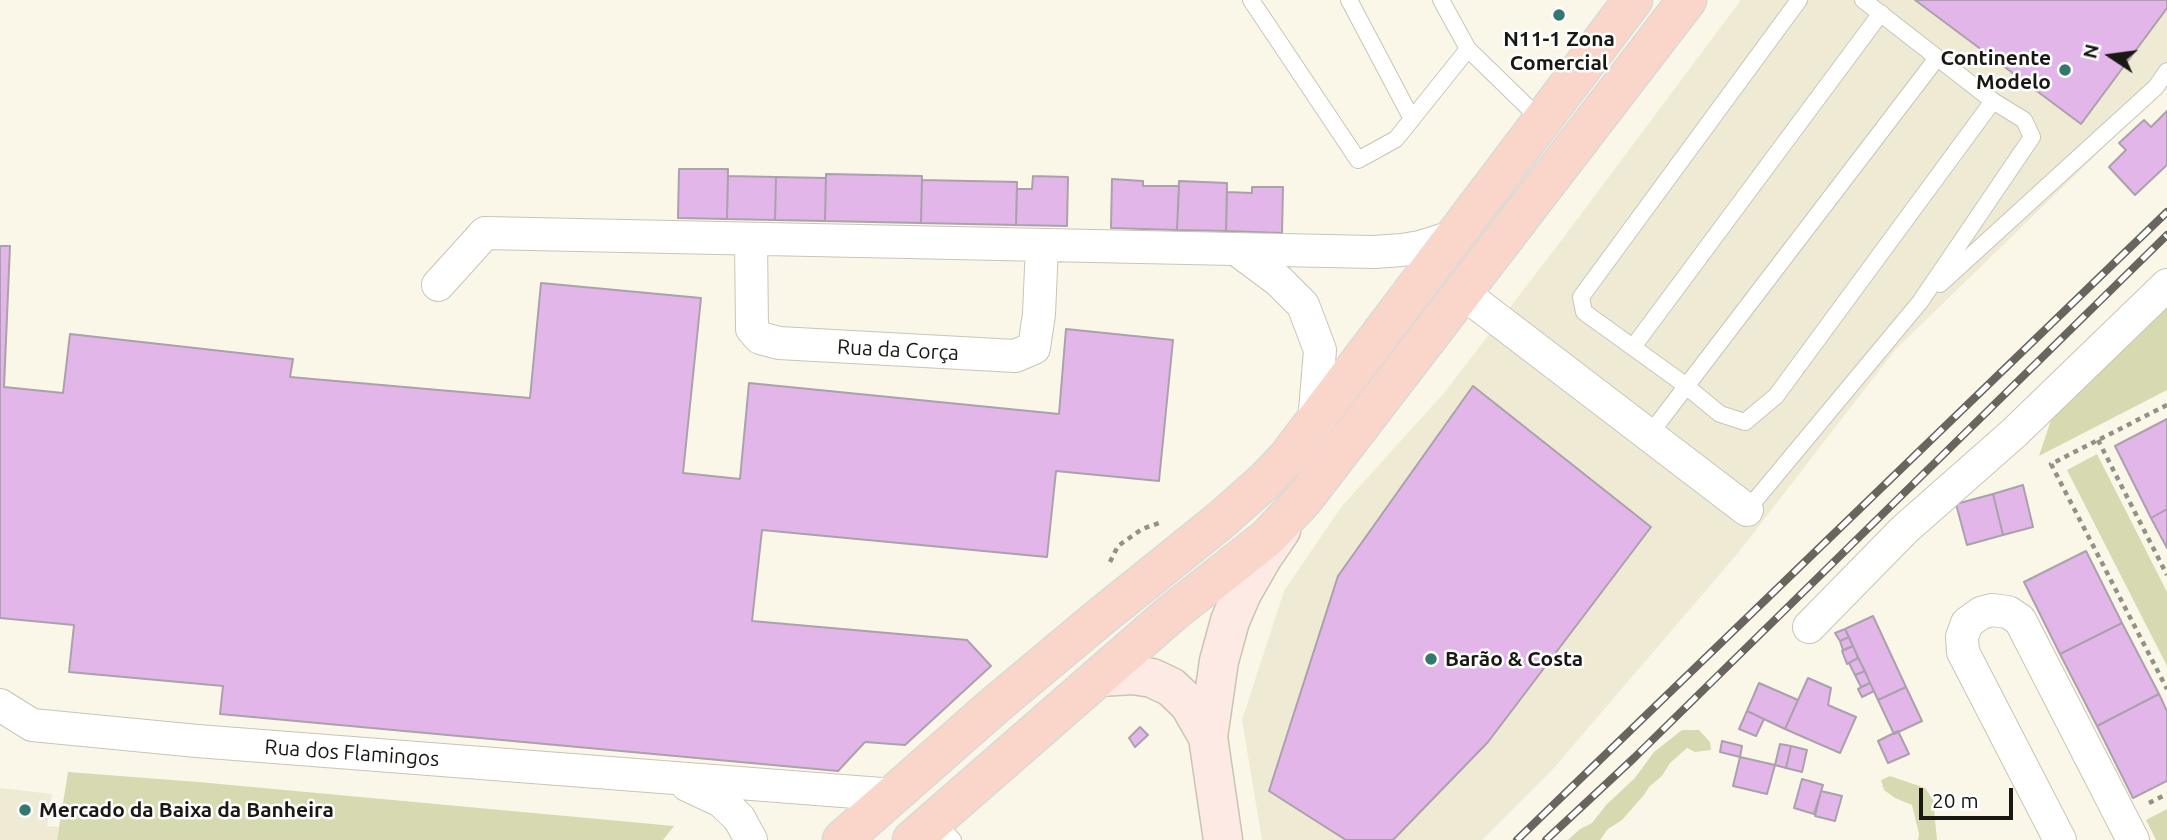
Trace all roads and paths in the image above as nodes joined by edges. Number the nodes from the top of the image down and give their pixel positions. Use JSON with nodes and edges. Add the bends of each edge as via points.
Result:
{"nodes":[{"id":1,"x":1251,"y":0,"type":"edge"},
{"id":2,"x":1349,"y":0,"type":"edge"},
{"id":3,"x":1441,"y":0,"type":"edge"},
{"id":4,"x":1633,"y":0,"type":"edge"},
{"id":5,"x":1687,"y":0,"type":"edge"},
{"id":6,"x":1798,"y":0,"type":"edge"},
{"id":7,"x":1863,"y":0,"type":"edge"},
{"id":8,"x":1881,"y":13,"type":"junction"},
{"id":9,"x":1468,"y":49,"type":"junction"},
{"id":10,"x":1937,"y":58,"type":"junction"},
{"id":11,"x":2167,"y":71,"type":"edge"},
{"id":12,"x":1993,"y":101,"type":"junction"},
{"id":13,"x":1412,"y":119,"type":"junction"},
{"id":14,"x":1542,"y":121,"type":"junction"},
{"id":15,"x":1455,"y":236,"type":"junction"},
{"id":16,"x":751,"y":239,"type":"junction"},
{"id":17,"x":1042,"y":245,"type":"junction"},
{"id":18,"x":1236,"y":249,"type":"junction"},
{"id":19,"x":438,"y":285,"type":"dead end"},
{"id":20,"x":2167,"y":285,"type":"edge"},
{"id":21,"x":1463,"y":293,"type":"junction"},
{"id":22,"x":1920,"y":302,"type":"junction"},
{"id":23,"x":1633,"y":347,"type":"junction"},
{"id":24,"x":1688,"y":387,"type":"junction"},
{"id":25,"x":2167,"y":405,"type":"edge"},
{"id":26,"x":1314,"y":422,"type":"junction"},
{"id":27,"x":1649,"y":435,"type":"junction"},
{"id":28,"x":2098,"y":440,"type":"junction"},
{"id":29,"x":1303,"y":500,"type":"junction"},
{"id":30,"x":1747,"y":510,"type":"joint"},
{"id":31,"x":1163,"y":521,"type":"dead end"},
{"id":32,"x":1106,"y":568,"type":"dead end"},
{"id":33,"x":2167,"y":575,"type":"edge"},
{"id":34,"x":1809,"y":627,"type":"dead end"},
{"id":35,"x":1099,"y":677,"type":"junction"},
{"id":36,"x":2167,"y":689,"type":"edge"},
{"id":37,"x":0,"y":705,"type":"edge"},
{"id":38,"x":0,"y":724,"type":"edge"},
{"id":39,"x":32,"y":724,"type":"junction"},
{"id":40,"x":1208,"y":737,"type":"junction"},
{"id":41,"x":673,"y":779,"type":"junction"},
{"id":42,"x":894,"y":795,"type":"junction"},
{"id":43,"x":933,"y":833,"type":"edge"},
{"id":44,"x":751,"y":840,"type":"edge"},
{"id":45,"x":842,"y":840,"type":"edge"},
{"id":46,"x":1223,"y":840,"type":"edge"},
{"id":47,"x":2060,"y":840,"type":"edge"},
{"id":48,"x":2133,"y":840,"type":"edge"}],
"edges":[{"from":1,"to":13,"type":"lane","via":[[1359,160],[1396,139]]},
{"from":2,"to":13,"type":"lane"},
{"from":3,"to":9,"type":"lane"},
{"from":4,"to":14,"type":"main road"},
{"from":5,"to":21,"type":"main road"},
{"from":6,"to":23,"type":"lane","via":[[1581,297],[1584,312]]},
{"from":7,"to":8,"type":"lane"},
{"from":8,"to":10,"type":"lane"},
{"from":8,"to":23,"type":"lane"},
{"from":9,"to":13,"type":"lane"},
{"from":9,"to":14,"type":"lane"},
{"from":10,"to":12,"type":"lane"},
{"from":10,"to":24,"type":"lane"},
{"from":11,"to":22,"type":"lane","via":[[2156,87]]},
{"from":12,"to":22,"type":"lane","via":[[2024,120],[2032,137]]},
{"from":12,"to":24,"type":"lane","via":[[1776,396],[1745,422],[1720,414]]},
{"from":14,"to":15,"type":"main road"},
{"from":15,"to":18,"type":"street","via":[[1420,247],[1374,252]]},
{"from":15,"to":26,"type":"main road"},
{"from":16,"to":17,"type":"street"},
{"from":16,"to":17,"type":"street","name":"Rua da Corça","via":[[751,329],[760,338],[779,343],[1015,356],[1034,348]]},
{"from":16,"to":19,"type":"street","via":[[485,233]]},
{"from":17,"to":18,"type":"street"},
{"from":18,"to":26,"type":"street","via":[[1303,305],[1321,350]]},
{"from":20,"to":34,"type":"street","via":[[2014,433],[1904,530]]},
{"from":21,"to":27,"type":"street"},
{"from":21,"to":29,"type":"main road"},
{"from":22,"to":30,"type":"lane"},
{"from":23,"to":24,"type":"lane"},
{"from":24,"to":27,"type":"lane"},
{"from":25,"to":28,"type":"path"},
{"from":26,"to":42,"type":"main road","via":[[1273,472],[1221,520]]},
{"from":27,"to":30,"type":"street"},
{"from":28,"to":33,"type":"path"},
{"from":28,"to":36,"type":"path","via":[[2051,464]]},
{"from":29,"to":35,"type":"main road","via":[[1267,538]]},
{"from":29,"to":40,"type":"main road","via":[[1262,558],[1230,621]]},
{"from":31,"to":32,"type":"path","via":[[1142,529],[1118,547]]},
{"from":35,"to":40,"type":"main road","via":[[1133,675],[1171,687],[1189,704]]},
{"from":35,"to":43,"type":"main road"},
{"from":37,"to":39,"type":"street","name":"Rua dos Flamingos"},
{"from":38,"to":39,"type":"street","name":"Rua dos Flamingos"},
{"from":39,"to":41,"type":"street","name":"Rua dos Flamingos"},
{"from":40,"to":46,"type":"main road"},
{"from":41,"to":42,"type":"street","name":"Rua dos Flamingos"},
{"from":41,"to":44,"type":"street","name":"Rua dos Flamingos","via":[[721,801],[739,818]]},
{"from":42,"to":45,"type":"main road"},
{"from":47,"to":48,"type":"street","via":[[1964,652],[1962,638],[1968,623],[1981,613],[2008,612],[2020,620]]}]}
